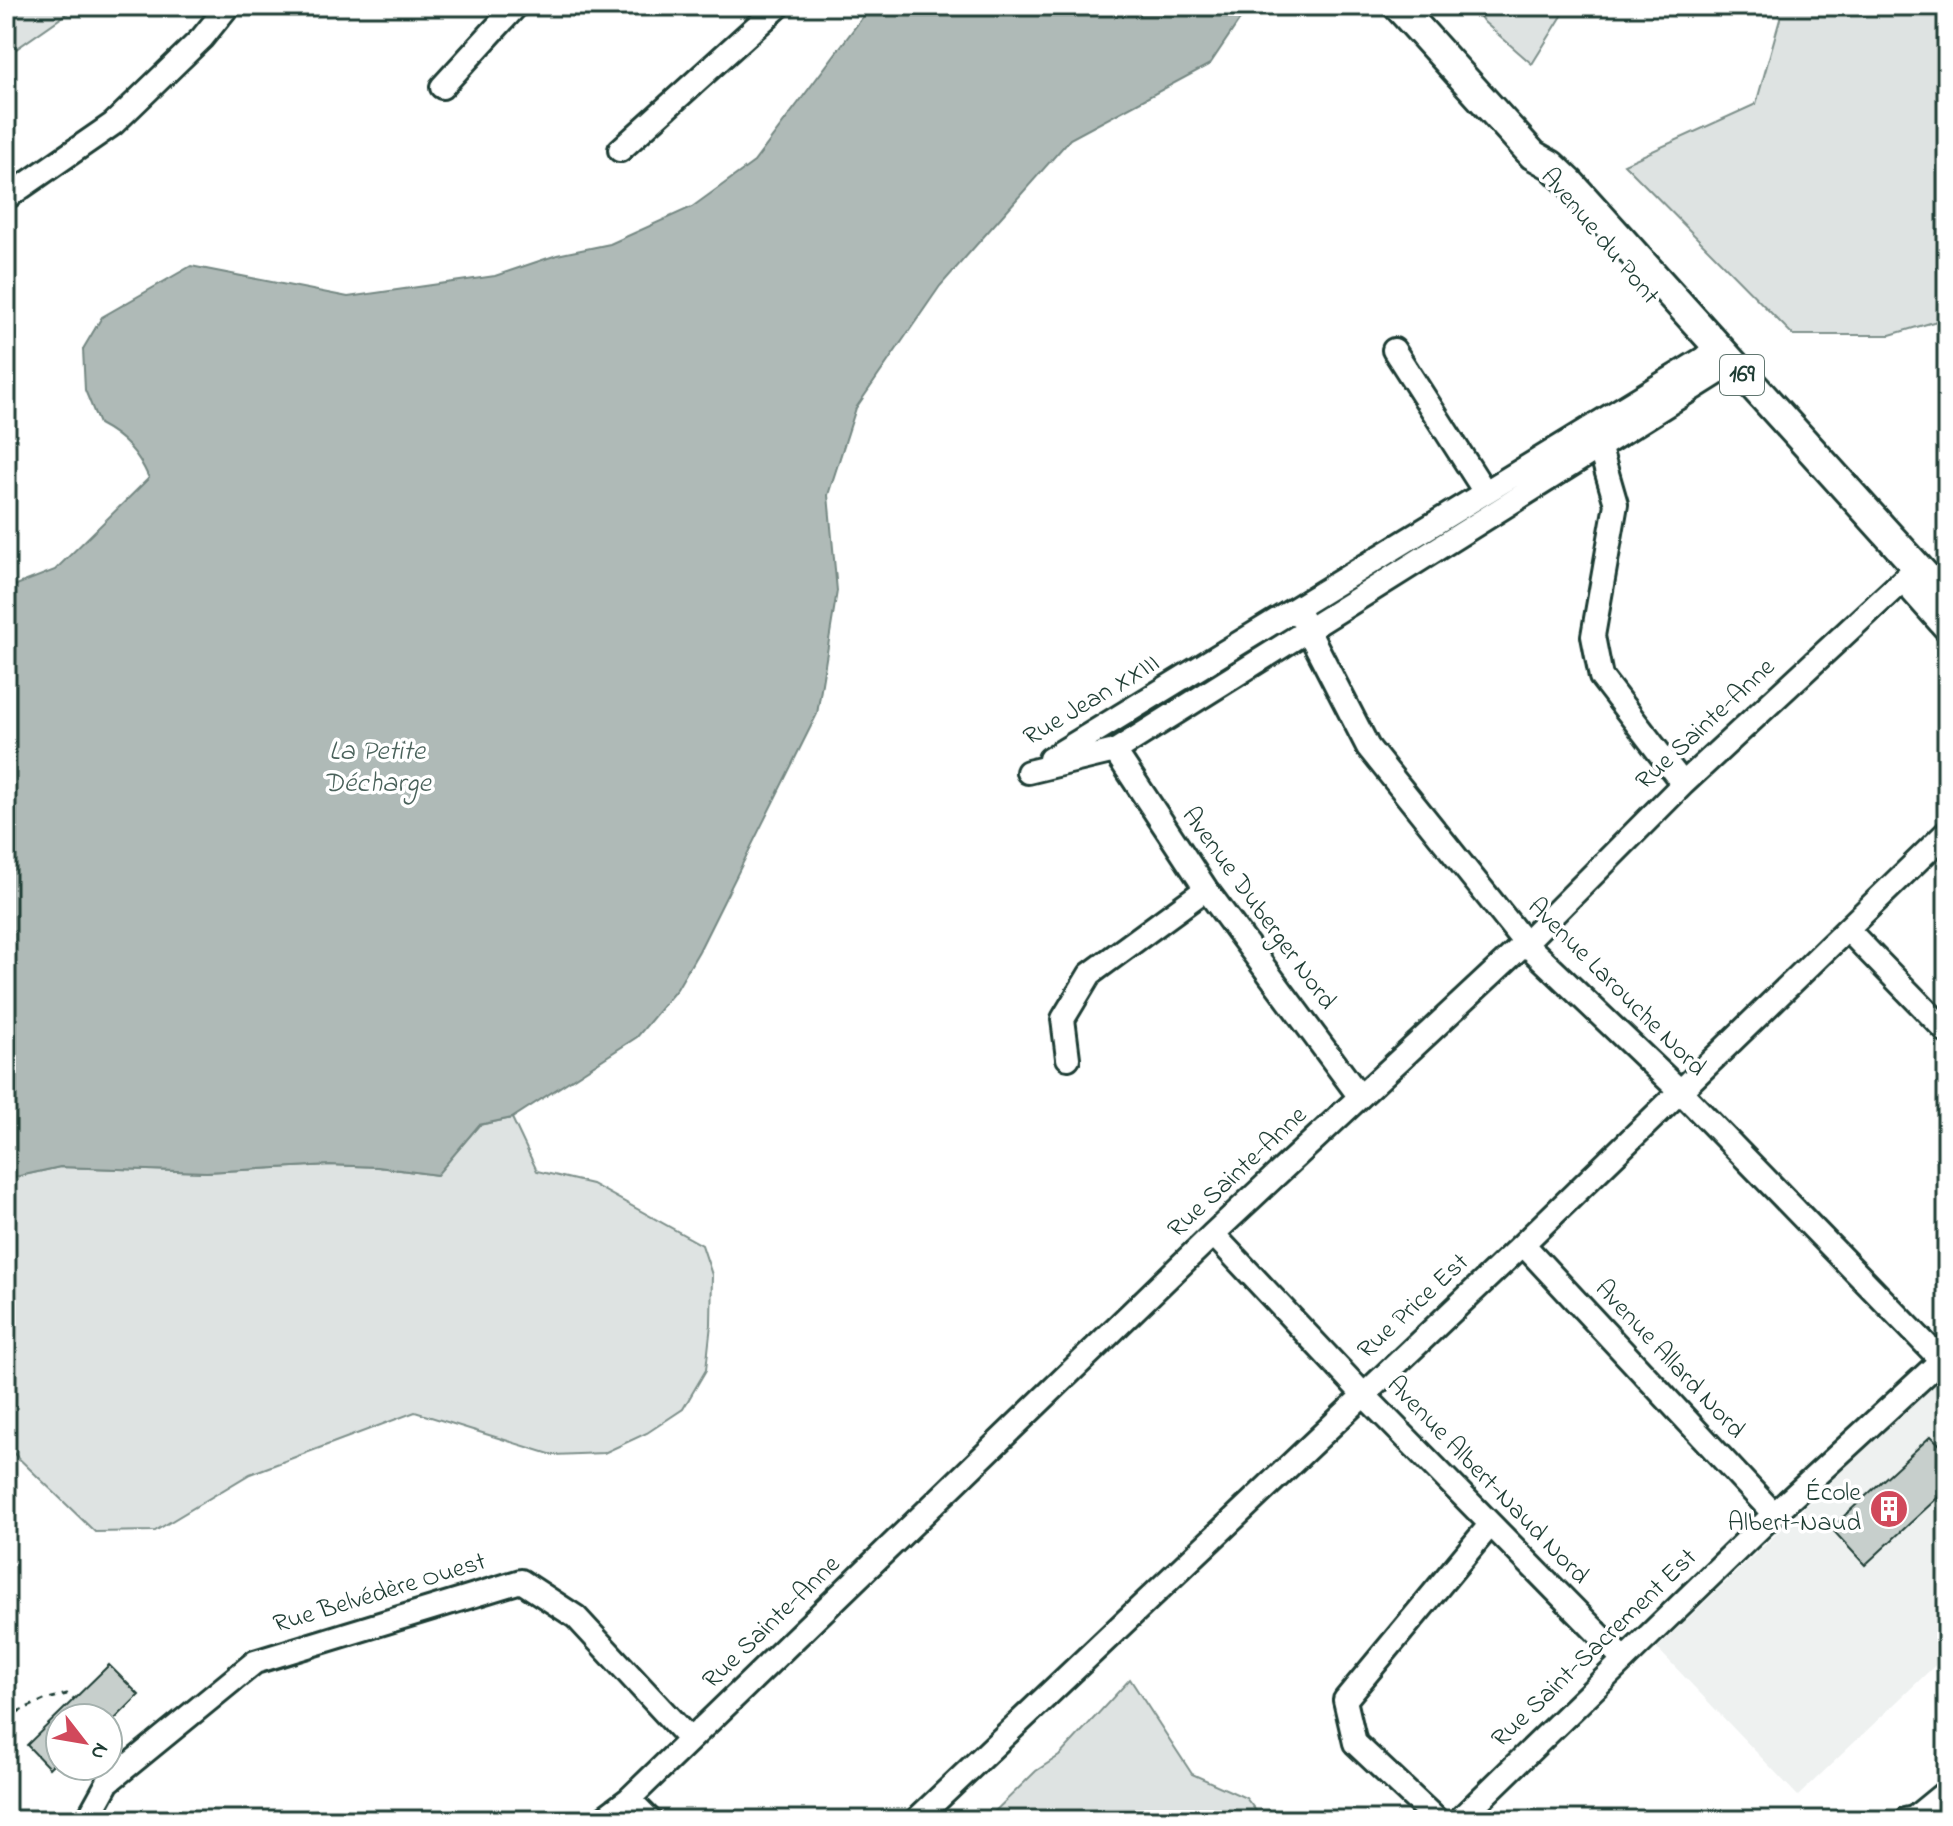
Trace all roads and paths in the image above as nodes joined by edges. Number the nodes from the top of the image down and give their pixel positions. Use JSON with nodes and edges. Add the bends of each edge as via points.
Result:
{"nodes":[{"id":1,"x":228,"y":6,"type":"edge"},
{"id":2,"x":516,"y":6,"type":"edge"},
{"id":3,"x":779,"y":6,"type":"edge"},
{"id":4,"x":1398,"y":6,"type":"edge"},
{"id":5,"x":442,"y":87,"type":"dead end"},
{"id":6,"x":620,"y":150,"type":"dead end"},
{"id":7,"x":6,"y":198,"type":"edge"},
{"id":8,"x":1394,"y":350,"type":"dead end"},
{"id":9,"x":1717,"y":361,"type":"junction"},
{"id":10,"x":1600,"y":449,"type":"junction"},
{"id":11,"x":1485,"y":492,"type":"junction"},
{"id":12,"x":1910,"y":573,"type":"junction"},
{"id":13,"x":1947,"y":600,"type":"edge"},
{"id":14,"x":1297,"y":609,"type":"junction"},
{"id":15,"x":1947,"y":626,"type":"edge"},
{"id":16,"x":1310,"y":631,"type":"junction"},
{"id":17,"x":1115,"y":751,"type":"junction"},
{"id":18,"x":1683,"y":784,"type":"junction"},
{"id":19,"x":1947,"y":832,"type":"edge"},
{"id":20,"x":1206,"y":889,"type":"junction"},
{"id":21,"x":1847,"y":929,"type":"junction"},
{"id":22,"x":1525,"y":943,"type":"junction"},
{"id":23,"x":1947,"y":1032,"type":"edge"},
{"id":24,"x":1068,"y":1058,"type":"dead end"},
{"id":25,"x":1679,"y":1090,"type":"junction"},
{"id":26,"x":1360,"y":1097,"type":"junction"},
{"id":27,"x":1213,"y":1234,"type":"junction"},
{"id":28,"x":1523,"y":1244,"type":"junction"},
{"id":29,"x":1945,"y":1361,"type":"edge"},
{"id":30,"x":1363,"y":1394,"type":"junction"},
{"id":31,"x":1774,"y":1514,"type":"junction"},
{"id":32,"x":1490,"y":1525,"type":"junction"},
{"id":33,"x":1624,"y":1660,"type":"junction"},
{"id":34,"x":74,"y":1699,"type":"dead end"},
{"id":35,"x":6,"y":1717,"type":"edge"},
{"id":36,"x":690,"y":1740,"type":"junction"},
{"id":37,"x":1947,"y":1791,"type":"edge"},
{"id":38,"x":629,"y":1799,"type":"junction"},
{"id":39,"x":87,"y":1820,"type":"edge"},
{"id":40,"x":601,"y":1820,"type":"edge"},
{"id":41,"x":650,"y":1820,"type":"edge"},
{"id":42,"x":916,"y":1820,"type":"edge"},
{"id":43,"x":1437,"y":1820,"type":"edge"},
{"id":44,"x":1459,"y":1820,"type":"edge"},
{"id":45,"x":1905,"y":1820,"type":"edge"}],
"edges":[{"from":1,"to":7,"type":"street","via":[[113,124]]},
{"from":2,"to":5,"type":"street"},
{"from":3,"to":6,"type":"street"},
{"from":4,"to":9,"type":"main road","name":"Avenue du Pont","number":"169","via":[[1533,155],[1569,182]]},
{"from":8,"to":11,"type":"street"},
{"from":9,"to":10,"type":"street","name":"Rue Jean XXIII"},
{"from":9,"to":11,"type":"street","name":"Rue Jean XXIII"},
{"from":9,"to":12,"type":"main road","name":"Avenue du Pont","number":"169"},
{"from":10,"to":16,"type":"street","name":"Rue Jean XXIII"},
{"from":10,"to":18,"type":"street","via":[[1616,504],[1593,636],[1601,677]]},
{"from":11,"to":14,"type":"street","name":"Rue Jean XXIII"},
{"from":12,"to":13,"type":"main road","name":"Avenue du Pont","number":"169"},
{"from":12,"to":15,"type":"main road","name":"Avenue du Pont"},
{"from":12,"to":18,"type":"street","name":"Rue Sainte-Anne"},
{"from":14,"to":16,"type":"street","name":"Avenue Larouche Nord"},
{"from":14,"to":17,"type":"street","name":"Rue Jean XXIII","via":[[1028,772]]},
{"from":16,"to":17,"type":"street","name":"Rue Jean XXIII"},
{"from":16,"to":22,"type":"street","name":"Avenue Larouche Nord","via":[[1368,747]]},
{"from":17,"to":20,"type":"street","name":"Avenue Duberger Nord"},
{"from":18,"to":22,"type":"street","name":"Rue Sainte-Anne"},
{"from":19,"to":21,"type":"street","name":"Rue Price Est"},
{"from":20,"to":24,"type":"street","via":[[1090,974],[1063,1019]]},
{"from":20,"to":26,"type":"street","name":"Avenue Duberger Nord"},
{"from":21,"to":23,"type":"street"},
{"from":21,"to":25,"type":"street","name":"Rue Price Est"},
{"from":22,"to":25,"type":"street","name":"Avenue Larouche Nord"},
{"from":22,"to":26,"type":"street","name":"Rue Sainte-Anne"},
{"from":25,"to":28,"type":"street","name":"Rue Price Est"},
{"from":25,"to":29,"type":"street","name":"Avenue Larouche Nord"},
{"from":26,"to":27,"type":"street","name":"Rue Sainte-Anne"},
{"from":27,"to":30,"type":"street","name":"Avenue Albert-Naud Nord"},
{"from":27,"to":36,"type":"street","name":"Rue Sainte-Anne"},
{"from":28,"to":30,"type":"street","name":"Rue Price Est"},
{"from":28,"to":31,"type":"street","name":"Avenue Allard Nord"},
{"from":29,"to":31,"type":"street","name":"Rue Saint-Sacrement Est"},
{"from":30,"to":32,"type":"street","name":"Avenue Albert-Naud Nord"},
{"from":30,"to":42,"type":"street","name":"Rue Price Est"},
{"from":31,"to":33,"type":"street","name":"Rue Saint-Sacrement Est"},
{"from":32,"to":33,"type":"street","name":"Avenue Albert-Naud Nord"},
{"from":32,"to":43,"type":"street","via":[[1345,1700],[1355,1743]]},
{"from":33,"to":44,"type":"street","name":"Rue Saint-Sacrement Est"},
{"from":34,"to":35,"type":"path","via":[[67,1694],[44,1700]]},
{"from":36,"to":38,"type":"street","name":"Rue Sainte-Anne"},
{"from":36,"to":39,"type":"street","name":"Rue Belvédère Ouest","via":[[576,1617],[521,1581],[255,1662],[108,1782]]},
{"from":37,"to":45,"type":"street"},
{"from":38,"to":40,"type":"street","name":"Rue Sainte-Anne"},
{"from":38,"to":41,"type":"street"}]}
